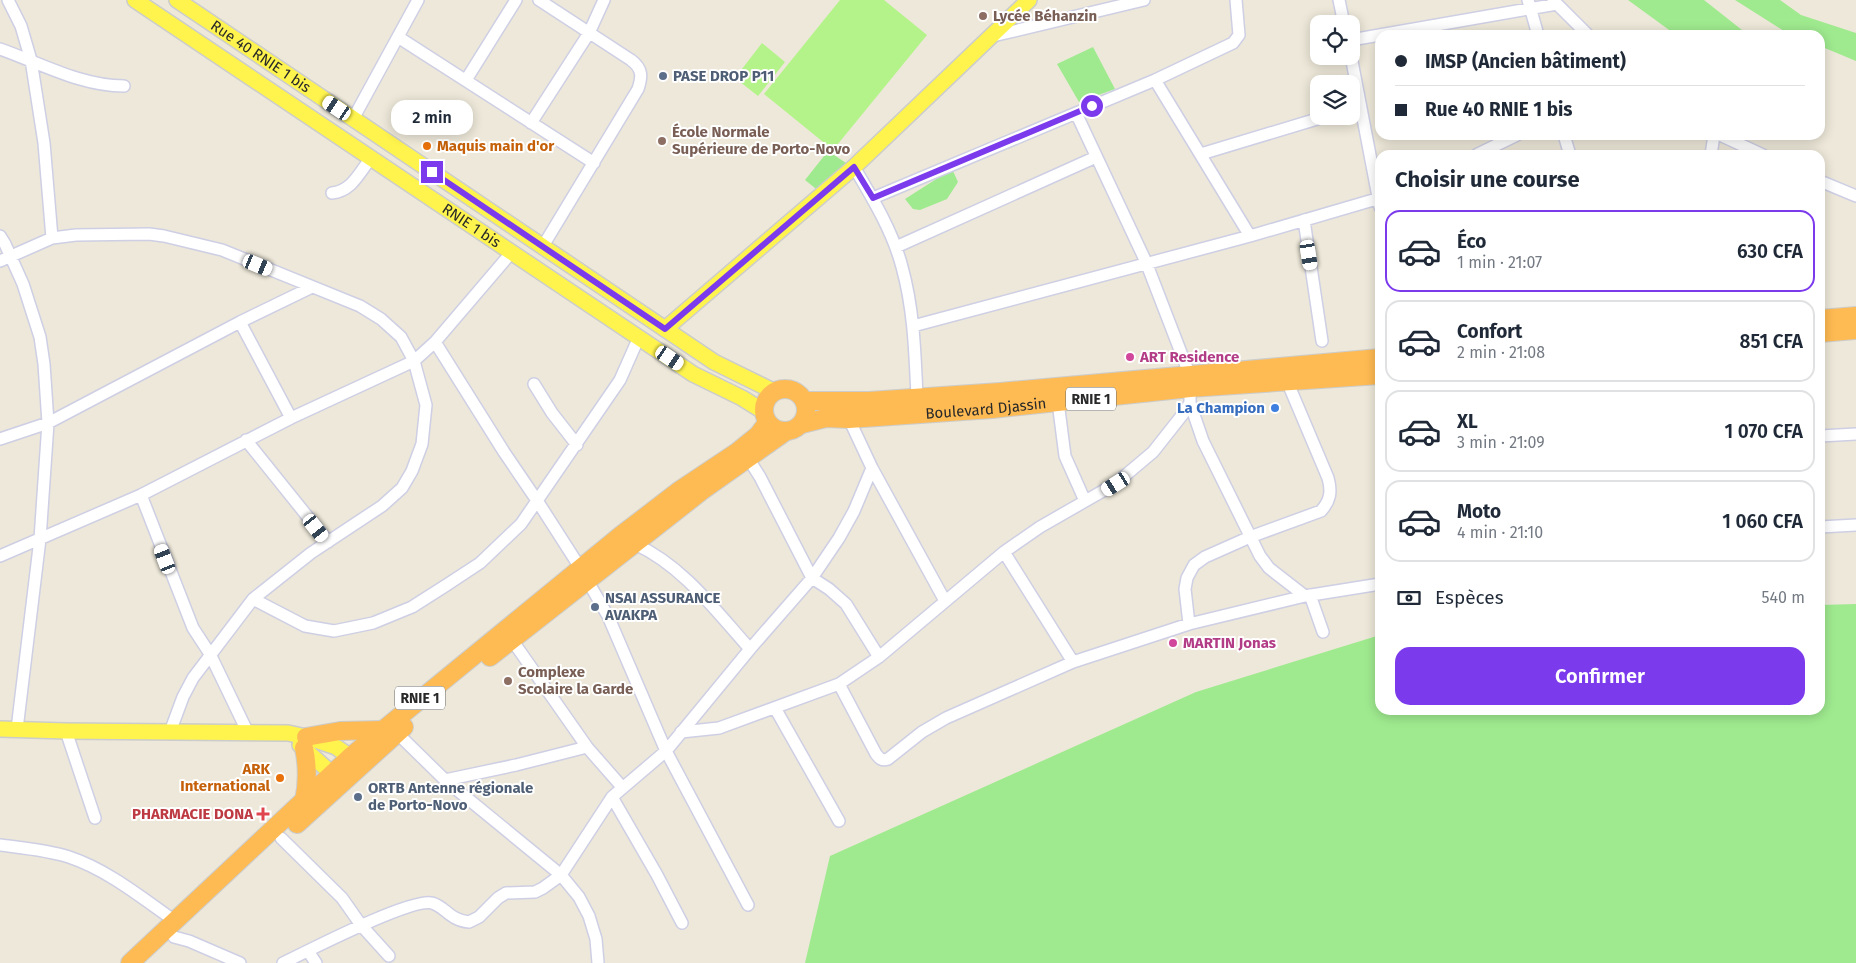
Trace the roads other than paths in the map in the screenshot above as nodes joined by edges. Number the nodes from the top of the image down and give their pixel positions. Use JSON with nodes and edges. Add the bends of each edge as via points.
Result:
{"nodes":[{"id":1,"x":8,"y":0,"type":"edge"},
{"id":2,"x":135,"y":0,"type":"edge"},
{"id":3,"x":177,"y":0,"type":"edge"},
{"id":4,"x":418,"y":0,"type":"edge"},
{"id":5,"x":516,"y":0,"type":"edge"},
{"id":6,"x":540,"y":0,"type":"edge"},
{"id":7,"x":604,"y":0,"type":"edge"},
{"id":8,"x":1030,"y":0,"type":"edge"},
{"id":9,"x":1144,"y":0,"type":"edge"},
{"id":10,"x":1236,"y":0,"type":"edge"},
{"id":11,"x":1339,"y":0,"type":"edge"},
{"id":12,"x":1555,"y":2,"type":"edge"},
{"id":13,"x":1529,"y":4,"type":"edge"},
{"id":14,"x":1342,"y":15,"type":"edge"},
{"id":15,"x":1400,"y":30,"type":"edge"},
{"id":16,"x":1537,"y":30,"type":"edge"},
{"id":17,"x":1583,"y":30,"type":"edge"},
{"id":18,"x":589,"y":32,"type":"junction"},
{"id":19,"x":1375,"y":35,"type":"edge"},
{"id":20,"x":993,"y":36,"type":"junction"},
{"id":21,"x":398,"y":37,"type":"junction"},
{"id":22,"x":1360,"y":38,"type":"edge"},
{"id":23,"x":0,"y":49,"type":"edge"},
{"id":24,"x":31,"y":60,"type":"junction"},
{"id":25,"x":466,"y":80,"type":"junction"},
{"id":26,"x":1155,"y":80,"type":"junction"},
{"id":27,"x":124,"y":86,"type":"dead end"},
{"id":28,"x":1076,"y":113,"type":"junction"},
{"id":29,"x":353,"y":119,"type":"junction"},
{"id":30,"x":1310,"y":121,"type":"edge"},
{"id":31,"x":532,"y":123,"type":"junction"},
{"id":32,"x":1360,"y":125,"type":"edge"},
{"id":33,"x":1507,"y":140,"type":"edge"},
{"id":34,"x":1731,"y":140,"type":"edge"},
{"id":35,"x":1486,"y":150,"type":"edge"},
{"id":36,"x":1752,"y":150,"type":"edge"},
{"id":37,"x":1200,"y":154,"type":"junction"},
{"id":38,"x":1096,"y":157,"type":"junction"},
{"id":39,"x":371,"y":158,"type":"junction"},
{"id":40,"x":594,"y":163,"type":"junction"},
{"id":41,"x":854,"y":167,"type":"junction"},
{"id":42,"x":1375,"y":182,"type":"edge"},
{"id":43,"x":1825,"y":183,"type":"edge"},
{"id":44,"x":332,"y":194,"type":"dead end"},
{"id":45,"x":1856,"y":196,"type":"edge"},
{"id":46,"x":873,"y":198,"type":"junction"},
{"id":47,"x":1375,"y":202,"type":"edge"},
{"id":48,"x":1304,"y":220,"type":"junction"},
{"id":49,"x":0,"y":236,"type":"edge"},
{"id":50,"x":1250,"y":236,"type":"junction"},
{"id":51,"x":52,"y":238,"type":"junction"},
{"id":52,"x":543,"y":246,"type":"junction"},
{"id":53,"x":896,"y":247,"type":"junction"},
{"id":54,"x":511,"y":253,"type":"junction"},
{"id":55,"x":11,"y":255,"type":"junction"},
{"id":56,"x":0,"y":261,"type":"edge"},
{"id":57,"x":1146,"y":262,"type":"junction"},
{"id":58,"x":312,"y":287,"type":"junction"},
{"id":59,"x":1856,"y":316,"type":"edge"},
{"id":60,"x":1825,"y":319,"type":"edge"},
{"id":61,"x":240,"y":322,"type":"junction"},
{"id":62,"x":913,"y":326,"type":"junction"},
{"id":63,"x":665,"y":329,"type":"junction"},
{"id":64,"x":1856,"y":330,"type":"edge"},
{"id":65,"x":1825,"y":333,"type":"edge"},
{"id":66,"x":639,"y":337,"type":"junction"},
{"id":67,"x":1322,"y":341,"type":"dead end"},
{"id":68,"x":435,"y":342,"type":"junction"},
{"id":69,"x":1375,"y":359,"type":"edge"},
{"id":70,"x":414,"y":361,"type":"junction"},
{"id":71,"x":1375,"y":375,"type":"edge"},
{"id":72,"x":1287,"y":381,"type":"junction"},
{"id":73,"x":534,"y":384,"type":"dead end"},
{"id":74,"x":1190,"y":389,"type":"junction"},
{"id":75,"x":773,"y":391,"type":"junction"},
{"id":76,"x":917,"y":397,"type":"junction"},
{"id":77,"x":805,"y":401,"type":"junction"},
{"id":78,"x":1058,"y":402,"type":"junction"},
{"id":79,"x":765,"y":417,"type":"junction"},
{"id":80,"x":291,"y":418,"type":"junction"},
{"id":81,"x":849,"y":419,"type":"junction"},
{"id":82,"x":48,"y":423,"type":"junction"},
{"id":83,"x":802,"y":424,"type":"junction"},
{"id":84,"x":785,"y":432,"type":"junction"},
{"id":85,"x":1856,"y":434,"type":"edge"},
{"id":86,"x":1825,"y":436,"type":"edge"},
{"id":87,"x":0,"y":439,"type":"edge"},
{"id":88,"x":246,"y":440,"type":"junction"},
{"id":89,"x":577,"y":445,"type":"junction"},
{"id":90,"x":748,"y":458,"type":"junction"},
{"id":91,"x":872,"y":468,"type":"junction"},
{"id":92,"x":140,"y":495,"type":"junction"},
{"id":93,"x":1086,"y":501,"type":"junction"},
{"id":94,"x":538,"y":502,"type":"junction"},
{"id":95,"x":1856,"y":524,"type":"edge"},
{"id":96,"x":1825,"y":527,"type":"edge"},
{"id":97,"x":1250,"y":537,"type":"junction"},
{"id":98,"x":40,"y":539,"type":"junction"},
{"id":99,"x":328,"y":542,"type":"junction"},
{"id":100,"x":634,"y":544,"type":"junction"},
{"id":101,"x":1004,"y":552,"type":"junction"},
{"id":102,"x":0,"y":556,"type":"edge"},
{"id":103,"x":584,"y":575,"type":"junction"},
{"id":104,"x":812,"y":578,"type":"junction"},
{"id":105,"x":1375,"y":585,"type":"edge"},
{"id":106,"x":1308,"y":595,"type":"junction"},
{"id":107,"x":252,"y":599,"type":"junction"},
{"id":108,"x":945,"y":601,"type":"junction"},
{"id":109,"x":1189,"y":624,"type":"junction"},
{"id":110,"x":1323,"y":632,"type":"dead end"},
{"id":111,"x":512,"y":640,"type":"junction"},
{"id":112,"x":750,"y":649,"type":"junction"},
{"id":113,"x":210,"y":654,"type":"junction"},
{"id":114,"x":879,"y":657,"type":"junction"},
{"id":115,"x":1074,"y":662,"type":"junction"},
{"id":116,"x":839,"y":684,"type":"junction"},
{"id":117,"x":775,"y":708,"type":"junction"},
{"id":118,"x":0,"y":729,"type":"edge"},
{"id":119,"x":17,"y":729,"type":"junction"},
{"id":120,"x":66,"y":731,"type":"junction"},
{"id":121,"x":170,"y":732,"type":"junction"},
{"id":122,"x":390,"y":732,"type":"junction"},
{"id":123,"x":681,"y":732,"type":"junction"},
{"id":124,"x":248,"y":733,"type":"junction"},
{"id":125,"x":305,"y":742,"type":"junction"},
{"id":126,"x":587,"y":747,"type":"junction"},
{"id":127,"x":666,"y":751,"type":"junction"},
{"id":128,"x":356,"y":761,"type":"junction"},
{"id":129,"x":337,"y":778,"type":"junction"},
{"id":130,"x":445,"y":780,"type":"junction"},
{"id":131,"x":622,"y":787,"type":"junction"},
{"id":132,"x":612,"y":797,"type":"junction"},
{"id":133,"x":304,"y":801,"type":"junction"},
{"id":134,"x":95,"y":818,"type":"dead end"},
{"id":135,"x":839,"y":821,"type":"dead end"},
{"id":136,"x":281,"y":838,"type":"junction"},
{"id":137,"x":0,"y":845,"type":"edge"},
{"id":138,"x":561,"y":875,"type":"junction"},
{"id":139,"x":748,"y":905,"type":"dead end"},
{"id":140,"x":682,"y":923,"type":"dead end"},
{"id":141,"x":361,"y":925,"type":"junction"},
{"id":142,"x":175,"y":929,"type":"junction"},
{"id":143,"x":308,"y":951,"type":"junction"},
{"id":144,"x":389,"y":956,"type":"dead end"},
{"id":145,"x":130,"y":963,"type":"edge"},
{"id":146,"x":146,"y":963,"type":"edge"},
{"id":147,"x":240,"y":963,"type":"edge"},
{"id":148,"x":283,"y":963,"type":"edge"},
{"id":149,"x":316,"y":963,"type":"edge"},
{"id":150,"x":598,"y":963,"type":"edge"}],
"edges":[{"from":1,"to":24,"type":"street","via":[[21,26]]},
{"from":2,"to":39,"type":"main road","name":"RNIE 1 bis"},
{"from":3,"to":29,"type":"main road","name":"Rue 40 RNIE 1 bis"},
{"from":4,"to":21,"type":"street"},
{"from":5,"to":25,"type":"street"},
{"from":6,"to":18,"type":"street"},
{"from":7,"to":18,"type":"street"},
{"from":8,"to":20,"type":"main road"},
{"from":9,"to":20,"type":"street"},
{"from":10,"to":26,"type":"street","via":[[1239,35],[1233,43]]},
{"from":11,"to":14,"type":"street"},
{"from":12,"to":13,"type":"street"},
{"from":12,"to":17,"type":"street"},
{"from":13,"to":15,"type":"street"},
{"from":13,"to":16,"type":"street"},
{"from":18,"to":31,"type":"street"},
{"from":18,"to":40,"type":"street","via":[[638,65],[641,73],[638,89]]},
{"from":19,"to":22,"type":"street"},
{"from":20,"to":41,"type":"main road"},
{"from":21,"to":25,"type":"street"},
{"from":21,"to":29,"type":"street"},
{"from":23,"to":24,"type":"street"},
{"from":24,"to":27,"type":"street","via":[[90,82]]},
{"from":24,"to":51,"type":"street","via":[[44,143]]},
{"from":25,"to":31,"type":"street"},
{"from":26,"to":28,"type":"street"},
{"from":26,"to":37,"type":"street"},
{"from":28,"to":38,"type":"street"},
{"from":28,"to":46,"type":"street"},
{"from":29,"to":52,"type":"main road","name":"Rue 40 RNIE 1 bis"},
{"from":30,"to":37,"type":"street"},
{"from":31,"to":40,"type":"street"},
{"from":32,"to":42,"type":"street"},
{"from":33,"to":35,"type":"street"},
{"from":34,"to":36,"type":"street"},
{"from":37,"to":50,"type":"street"},
{"from":38,"to":53,"type":"street"},
{"from":38,"to":57,"type":"street"},
{"from":39,"to":44,"type":"street","via":[[348,188]]},
{"from":39,"to":54,"type":"main road","name":"RNIE 1 bis"},
{"from":40,"to":52,"type":"street"},
{"from":41,"to":46,"type":"street"},
{"from":41,"to":63,"type":"main road"},
{"from":43,"to":45,"type":"street"},
{"from":46,"to":53,"type":"street"},
{"from":47,"to":48,"type":"street"},
{"from":48,"to":50,"type":"street"},
{"from":48,"to":67,"type":"street"},
{"from":49,"to":55,"type":"street"},
{"from":50,"to":57,"type":"street"},
{"from":51,"to":55,"type":"street"},
{"from":51,"to":58,"type":"street","via":[[110,234],[164,236],[222,250]]},
{"from":52,"to":63,"type":"main road","name":"Rue 40 RNIE 1 bis"},
{"from":53,"to":62,"type":"street"},
{"from":54,"to":66,"type":"main road","name":"RNIE 1 bis"},
{"from":54,"to":68,"type":"street"},
{"from":55,"to":56,"type":"street"},
{"from":55,"to":82,"type":"street","via":[[40,337]]},
{"from":57,"to":62,"type":"street"},
{"from":57,"to":74,"type":"street"},
{"from":58,"to":61,"type":"street"},
{"from":58,"to":70,"type":"street","via":[[360,306],[381,319],[401,337]]},
{"from":59,"to":60,"type":"highway"},
{"from":61,"to":80,"type":"street"},
{"from":61,"to":82,"type":"street"},
{"from":62,"to":76,"type":"street"},
{"from":63,"to":75,"type":"main road","name":"Rue 40 RNIE 1 bis","via":[[714,362]]},
{"from":64,"to":65,"type":"highway"},
{"from":66,"to":79,"type":"main road","name":"RNIE 1 bis","via":[[693,374],[742,398]]},
{"from":66,"to":89,"type":"street","via":[[620,380]]},
{"from":68,"to":70,"type":"street"},
{"from":68,"to":94,"type":"street"},
{"from":69,"to":74,"type":"highway","name":"Boulevard Djassin","number":"RNIE 1"},
{"from":70,"to":80,"type":"street"},
{"from":70,"to":99,"type":"street","via":[[426,406],[422,444],[412,471],[402,488],[382,506]]},
{"from":71,"to":72,"type":"highway","name":"Boulevard Djassin","number":"RNIE 1"},
{"from":72,"to":74,"type":"highway","name":"Boulevard Djassin","number":"RNIE 1"},
{"from":72,"to":97,"type":"street","via":[[1328,478],[1331,494],[1321,511]]},
{"from":73,"to":89,"type":"street"},
{"from":74,"to":76,"type":"highway","name":"Boulevard Djassin","number":"RNIE 1"},
{"from":74,"to":78,"type":"highway","name":"Boulevard Djassin","number":"RNIE 1"},
{"from":74,"to":93,"type":"street","via":[[1171,430],[1116,484]]},
{"from":74,"to":97,"type":"street","via":[[1203,441]]},
{"from":75,"to":77,"type":"highway","via":[[785,388],[797,392]]},
{"from":75,"to":79,"type":"highway","number":"RNIE 1","via":[[765,400]]},
{"from":76,"to":77,"type":"highway","name":"Boulevard Djassin","number":"RNIE 1"},
{"from":77,"to":83,"type":"highway","via":[[807,413]]},
{"from":78,"to":81,"type":"highway","name":"Boulevard Djassin","number":"RNIE 1"},
{"from":78,"to":93,"type":"street","via":[[1065,456]]},
{"from":79,"to":84,"type":"highway"},
{"from":79,"to":103,"type":"highway","number":"RNIE 1","via":[[758,435],[680,490]]},
{"from":80,"to":88,"type":"street"},
{"from":81,"to":83,"type":"highway","name":"Boulevard Djassin","number":"RNIE 1","via":[[826,418]]},
{"from":81,"to":91,"type":"street"},
{"from":82,"to":87,"type":"street"},
{"from":82,"to":98,"type":"street"},
{"from":83,"to":84,"type":"highway","number":"RNIE 1"},
{"from":84,"to":90,"type":"highway","number":"RNIE 1"},
{"from":85,"to":86,"type":"street"},
{"from":88,"to":92,"type":"street"},
{"from":88,"to":99,"type":"street"},
{"from":89,"to":94,"type":"street"},
{"from":90,"to":100,"type":"highway","number":"RNIE 1"},
{"from":90,"to":104,"type":"street"},
{"from":91,"to":104,"type":"street","via":[[854,511]]},
{"from":91,"to":108,"type":"street"},
{"from":92,"to":98,"type":"street"},
{"from":92,"to":113,"type":"street","via":[[184,608]]},
{"from":93,"to":101,"type":"street"},
{"from":94,"to":103,"type":"street"},
{"from":94,"to":107,"type":"street","via":[[521,524],[480,563],[412,607],[373,623],[334,631],[305,626]]},
{"from":95,"to":96,"type":"street"},
{"from":97,"to":106,"type":"street","via":[[1269,568]]},
{"from":97,"to":109,"type":"street","via":[[1194,565],[1185,589]]},
{"from":98,"to":102,"type":"street"},
{"from":98,"to":119,"type":"street"},
{"from":99,"to":107,"type":"street"},
{"from":100,"to":103,"type":"highway","number":"RNIE 1"},
{"from":100,"to":112,"type":"street","via":[[684,576]]},
{"from":101,"to":108,"type":"street"},
{"from":101,"to":115,"type":"street"},
{"from":103,"to":111,"type":"highway","number":"RNIE 1"},
{"from":103,"to":122,"type":"highway","number":"RNIE 1"},
{"from":103,"to":127,"type":"street","via":[[608,616]]},
{"from":104,"to":112,"type":"street"},
{"from":104,"to":114,"type":"street","via":[[846,604]]},
{"from":105,"to":106,"type":"street"},
{"from":106,"to":109,"type":"street"},
{"from":106,"to":110,"type":"street"},
{"from":107,"to":113,"type":"street"},
{"from":108,"to":114,"type":"street"},
{"from":109,"to":115,"type":"street"},
{"from":111,"to":122,"type":"highway","number":"RNIE 1"},
{"from":111,"to":126,"type":"street"},
{"from":112,"to":123,"type":"street"},
{"from":113,"to":121,"type":"street","via":[[183,697]]},
{"from":113,"to":124,"type":"street"},
{"from":114,"to":116,"type":"street"},
{"from":115,"to":116,"type":"street","via":[[946,718],[884,760],[876,754]]},
{"from":116,"to":117,"type":"street"},
{"from":117,"to":123,"type":"street","via":[[719,728]]},
{"from":117,"to":135,"type":"street"},
{"from":118,"to":119,"type":"main road"},
{"from":119,"to":120,"type":"main road"},
{"from":120,"to":121,"type":"main road"},
{"from":120,"to":134,"type":"street"},
{"from":121,"to":124,"type":"main road"},
{"from":122,"to":125,"type":"highway","via":[[340,731]]},
{"from":122,"to":128,"type":"highway","number":"RNIE 1"},
{"from":122,"to":130,"type":"street"},
{"from":123,"to":127,"type":"street"},
{"from":124,"to":125,"type":"main road","via":[[288,733]]},
{"from":125,"to":128,"type":"main road","via":[[336,747]]},
{"from":125,"to":129,"type":"main road"},
{"from":125,"to":133,"type":"highway","via":[[308,783]]},
{"from":126,"to":130,"type":"street"},
{"from":126,"to":131,"type":"street"},
{"from":127,"to":131,"type":"street"},
{"from":127,"to":139,"type":"street"},
{"from":128,"to":129,"type":"highway","number":"RNIE 1"},
{"from":129,"to":133,"type":"highway","number":"RNIE 1"},
{"from":129,"to":136,"type":"highway","number":"RNIE 1"},
{"from":130,"to":138,"type":"street"},
{"from":131,"to":132,"type":"street"},
{"from":132,"to":138,"type":"street"},
{"from":132,"to":140,"type":"street"},
{"from":133,"to":142,"type":"highway","number":"RNIE 1"},
{"from":136,"to":141,"type":"street","via":[[342,898]]},
{"from":136,"to":142,"type":"highway","number":"RNIE 1"},
{"from":137,"to":142,"type":"street","via":[[46,852],[85,863],[104,873]]},
{"from":138,"to":141,"type":"street","via":[[535,892],[506,894],[498,898],[479,917],[469,922],[453,918],[432,903],[425,903]]},
{"from":138,"to":150,"type":"street","via":[[589,916],[596,939]]},
{"from":141,"to":143,"type":"street"},
{"from":141,"to":144,"type":"street"},
{"from":142,"to":145,"type":"highway","number":"RNIE 1"},
{"from":142,"to":146,"type":"highway","number":"RNIE 1"},
{"from":142,"to":147,"type":"street","via":[[188,941]]},
{"from":143,"to":148,"type":"street"},
{"from":143,"to":149,"type":"street"}]}
